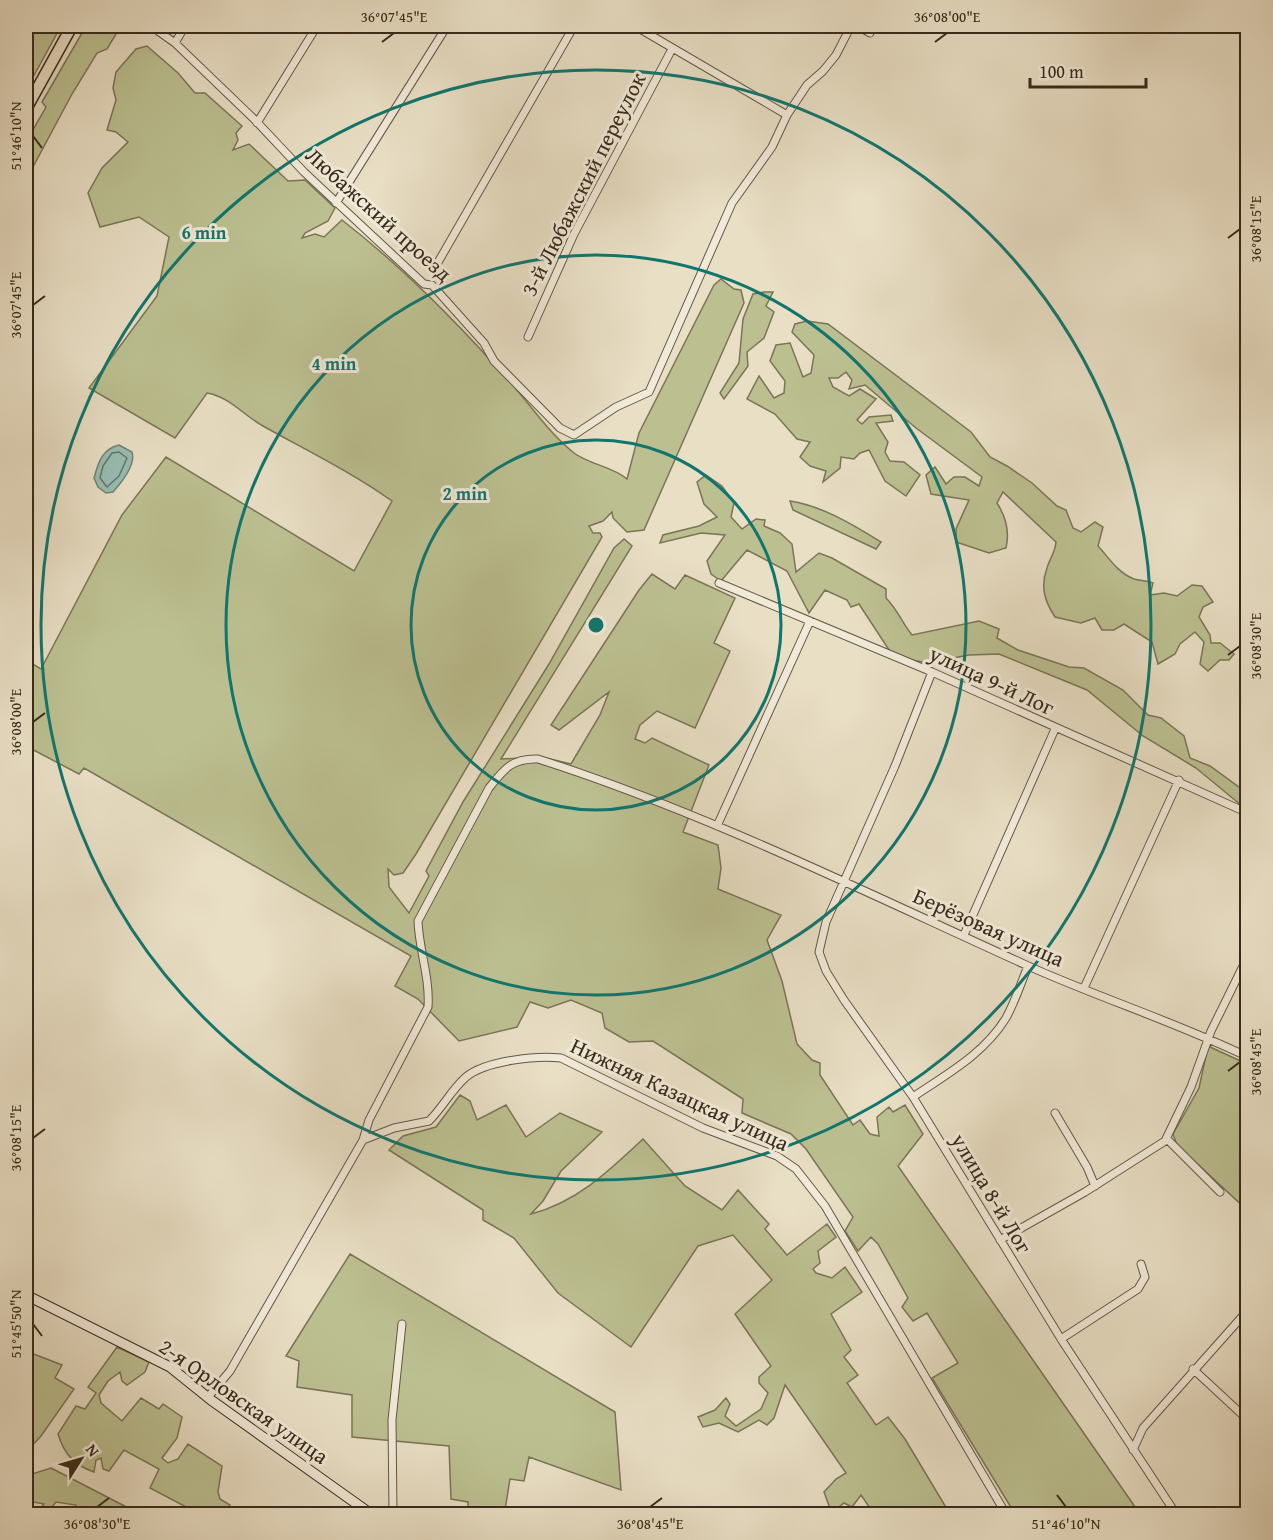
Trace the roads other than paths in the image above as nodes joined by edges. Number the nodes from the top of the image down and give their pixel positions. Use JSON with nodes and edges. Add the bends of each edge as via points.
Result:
{"nodes":[{"id":1,"x":72,"y":26,"type":"edge"},
{"id":2,"x":151,"y":26,"type":"edge"},
{"id":3,"x":185,"y":26,"type":"edge"},
{"id":4,"x":318,"y":26,"type":"edge"},
{"id":5,"x":447,"y":26,"type":"edge"},
{"id":6,"x":574,"y":26,"type":"edge"},
{"id":7,"x":635,"y":26,"type":"edge"},
{"id":8,"x":851,"y":26,"type":"edge"},
{"id":9,"x":858,"y":26,"type":"edge"},
{"id":10,"x":870,"y":33,"type":"dead end"},
{"id":11,"x":175,"y":43,"type":"junction"},
{"id":12,"x":672,"y":49,"type":"junction"},
{"id":13,"x":26,"y":109,"type":"edge"},
{"id":14,"x":787,"y":115,"type":"junction"},
{"id":15,"x":257,"y":123,"type":"junction"},
{"id":16,"x":336,"y":203,"type":"junction"},
{"id":17,"x":433,"y":271,"type":"dead end"},
{"id":18,"x":528,"y":337,"type":"dead end"},
{"id":19,"x":719,"y":584,"type":"dead end"},
{"id":20,"x":810,"y":621,"type":"junction"},
{"id":21,"x":932,"y":672,"type":"junction"},
{"id":22,"x":1055,"y":729,"type":"junction"},
{"id":23,"x":1179,"y":780,"type":"junction"},
{"id":24,"x":1248,"y":813,"type":"edge"},
{"id":25,"x":717,"y":826,"type":"junction"},
{"id":26,"x":842,"y":883,"type":"junction"},
{"id":27,"x":964,"y":935,"type":"junction"},
{"id":28,"x":1248,"y":956,"type":"edge"},
{"id":29,"x":1028,"y":966,"type":"junction"},
{"id":30,"x":1084,"y":988,"type":"junction"},
{"id":31,"x":1208,"y":1039,"type":"junction"},
{"id":32,"x":1248,"y":1057,"type":"edge"},
{"id":33,"x":914,"y":1097,"type":"junction"},
{"id":34,"x":1055,"y":1113,"type":"dead end"},
{"id":35,"x":1167,"y":1139,"type":"junction"},
{"id":36,"x":363,"y":1140,"type":"junction"},
{"id":37,"x":1095,"y":1186,"type":"junction"},
{"id":38,"x":1220,"y":1192,"type":"dead end"},
{"id":39,"x":1000,"y":1240,"type":"junction"},
{"id":40,"x":1141,"y":1264,"type":"dead end"},
{"id":41,"x":26,"y":1295,"type":"edge"},
{"id":42,"x":1248,"y":1310,"type":"edge"},
{"id":43,"x":402,"y":1324,"type":"dead end"},
{"id":44,"x":1061,"y":1339,"type":"junction"},
{"id":45,"x":1193,"y":1369,"type":"junction"},
{"id":46,"x":208,"y":1397,"type":"junction"},
{"id":47,"x":1248,"y":1420,"type":"edge"},
{"id":48,"x":1133,"y":1450,"type":"junction"},
{"id":49,"x":371,"y":1515,"type":"edge"},
{"id":50,"x":393,"y":1515,"type":"edge"},
{"id":51,"x":1006,"y":1515,"type":"edge"},
{"id":52,"x":1176,"y":1515,"type":"edge"}],
"edges":[{"from":1,"to":13,"type":"main road"},
{"from":2,"to":11,"type":"street","name":"Любажский проезд"},
{"from":3,"to":11,"type":"street"},
{"from":4,"to":15,"type":"street"},
{"from":5,"to":16,"type":"street"},
{"from":6,"to":17,"type":"street"},
{"from":7,"to":12,"type":"street"},
{"from":8,"to":14,"type":"street","via":[[836,55],[807,85]]},
{"from":9,"to":10,"type":"street"},
{"from":11,"to":15,"type":"street","name":"Любажский проезд"},
{"from":12,"to":14,"type":"street"},
{"from":12,"to":18,"type":"street","name":"3-й Любажский переулок","via":[[574,234]]},
{"from":14,"to":16,"type":"street","name":"Любажский проезд","via":[[772,147],[732,203],[649,392],[616,407],[574,435],[560,428],[494,361],[484,343],[432,285],[424,284]]},
{"from":15,"to":16,"type":"street","name":"Любажский проезд"},
{"from":19,"to":20,"type":"street","name":"улица 9-й Лог"},
{"from":20,"to":21,"type":"street","name":"улица 9-й Лог"},
{"from":20,"to":25,"type":"street"},
{"from":21,"to":22,"type":"street","name":"улица 9-й Лог"},
{"from":21,"to":26,"type":"street","name":"улица 8-й Лог"},
{"from":22,"to":23,"type":"street","name":"улица 9-й Лог"},
{"from":22,"to":27,"type":"street"},
{"from":23,"to":24,"type":"street","name":"улица 9-й Лог"},
{"from":23,"to":30,"type":"street"},
{"from":25,"to":26,"type":"street","name":"Берёзовая улица"},
{"from":25,"to":36,"type":"street","name":"Берёзовая улица","via":[[623,787],[538,759],[523,758],[504,769],[489,788],[418,921],[418,942],[430,986],[428,1007],[369,1120]]},
{"from":26,"to":27,"type":"street","name":"Берёзовая улица"},
{"from":26,"to":33,"type":"street","name":"улица 8-й Лог","via":[[820,941],[823,962],[844,1000]]},
{"from":27,"to":29,"type":"street","name":"Берёзовая улица"},
{"from":28,"to":31,"type":"street"},
{"from":29,"to":30,"type":"street","name":"Берёзовая улица"},
{"from":29,"to":33,"type":"street","via":[[1006,1017],[992,1036],[975,1055]]},
{"from":30,"to":31,"type":"street","name":"Берёзовая улица"},
{"from":31,"to":32,"type":"street","name":"Берёзовая улица"},
{"from":31,"to":35,"type":"street"},
{"from":33,"to":39,"type":"street","name":"улица 8-й Лог"},
{"from":34,"to":37,"type":"street"},
{"from":35,"to":37,"type":"street"},
{"from":35,"to":38,"type":"street"},
{"from":36,"to":46,"type":"street","via":[[230,1371]]},
{"from":36,"to":51,"type":"street","name":"Нижняя Казацкая улица","via":[[429,1121],[457,1086],[481,1069],[542,1056],[561,1058],[703,1128],[777,1156],[796,1168],[825,1206]]},
{"from":37,"to":39,"type":"street"},
{"from":39,"to":44,"type":"street","name":"улица 8-й Лог"},
{"from":40,"to":44,"type":"street","via":[[1145,1277],[1138,1289]]},
{"from":41,"to":46,"type":"street","name":"2-я Орловская улица","via":[[170,1367]]},
{"from":42,"to":45,"type":"street"},
{"from":43,"to":50,"type":"street","via":[[393,1398]]},
{"from":44,"to":48,"type":"street","name":"улица 8-й Лог"},
{"from":45,"to":47,"type":"street"},
{"from":45,"to":48,"type":"street","via":[[1143,1428]]},
{"from":46,"to":49,"type":"street","name":"2-я Орловская улица"},
{"from":48,"to":52,"type":"street","name":"улица 8-й Лог"}]}
